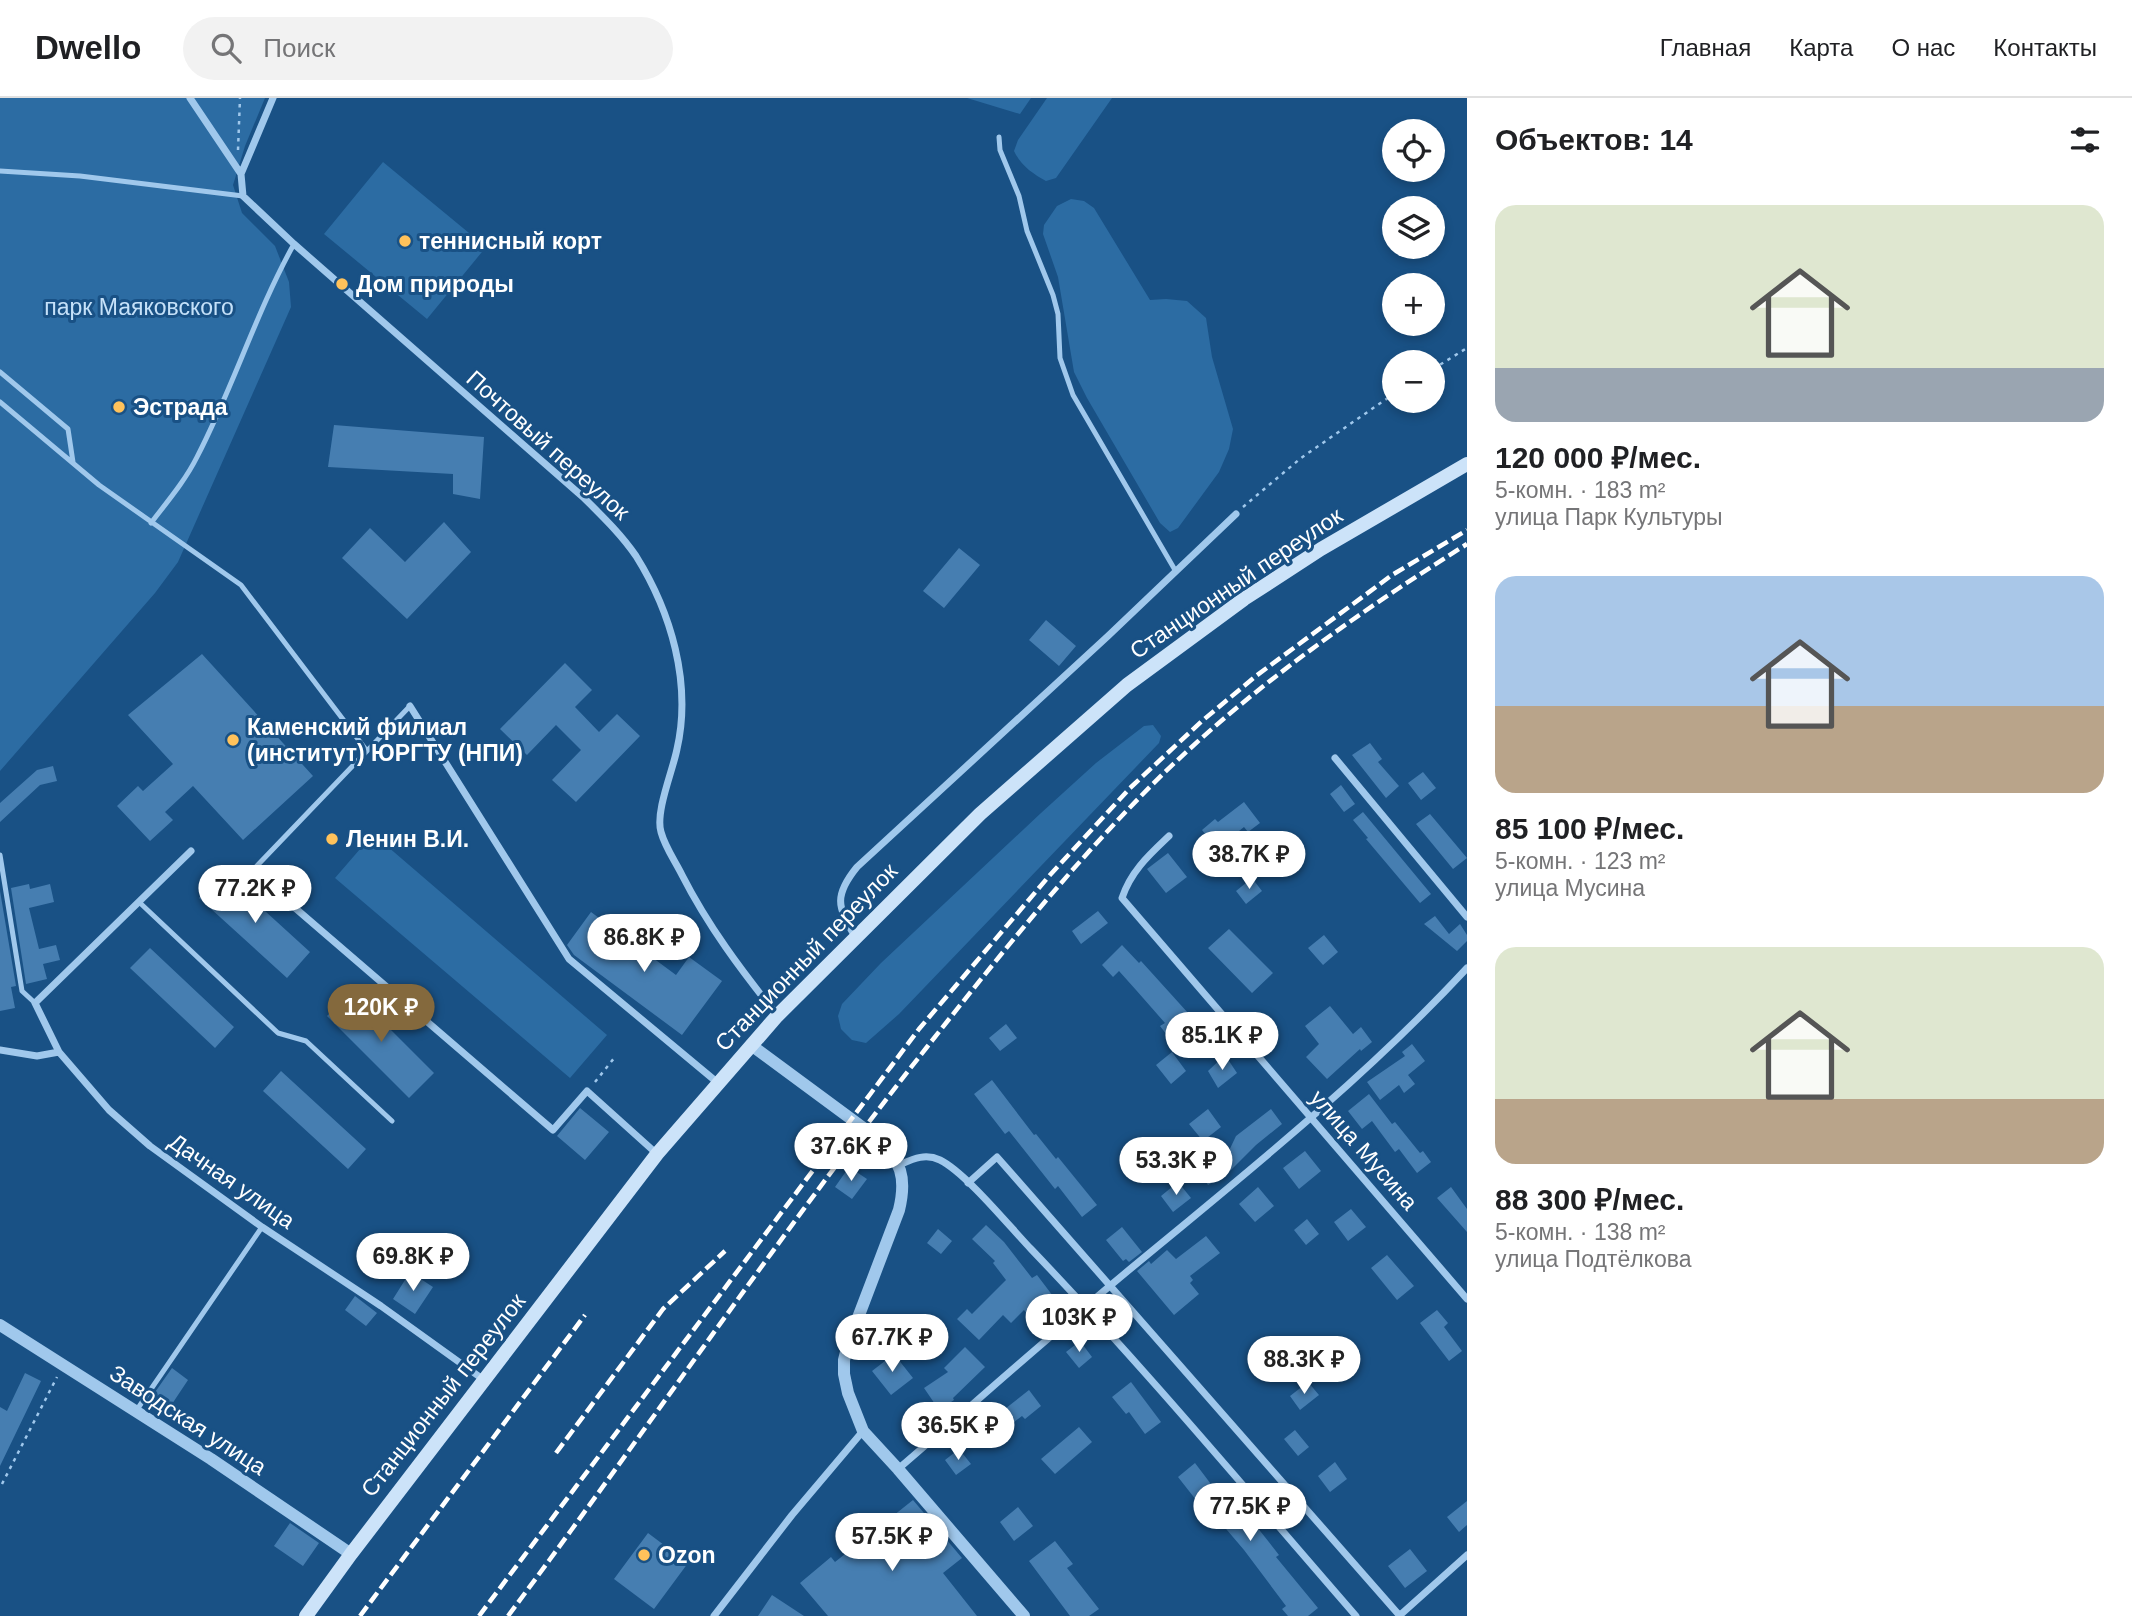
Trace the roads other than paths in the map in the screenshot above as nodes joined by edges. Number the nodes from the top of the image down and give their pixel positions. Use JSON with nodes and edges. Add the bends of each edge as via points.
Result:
{"nodes":[{"id":1,"x":190,"y":98,"type":"edge"},
{"id":2,"x":273,"y":98,"type":"edge"},
{"id":3,"x":999,"y":137,"type":"dead end"},
{"id":4,"x":0,"y":171,"type":"edge"},
{"id":5,"x":241,"y":174,"type":"junction"},
{"id":6,"x":243,"y":196,"type":"junction"},
{"id":7,"x":294,"y":244,"type":"junction"},
{"id":8,"x":0,"y":372,"type":"edge"},
{"id":9,"x":0,"y":402,"type":"edge"},
{"id":10,"x":73,"y":463,"type":"junction"},
{"id":11,"x":1467,"y":464,"type":"edge"},
{"id":12,"x":1236,"y":514,"type":"road end"},
{"id":13,"x":151,"y":523,"type":"junction"},
{"id":14,"x":1175,"y":570,"type":"junction"},
{"id":15,"x":411,"y":706,"type":"joint"},
{"id":16,"x":367,"y":751,"type":"junction"},
{"id":17,"x":1335,"y":758,"type":"dead end"},
{"id":18,"x":1169,"y":836,"type":"dead end"},
{"id":19,"x":191,"y":851,"type":"dead end"},
{"id":20,"x":0,"y":855,"type":"edge"},
{"id":21,"x":252,"y":871,"type":"joint"},
{"id":22,"x":139,"y":902,"type":"junction"},
{"id":23,"x":1467,"y":917,"type":"edge"},
{"id":24,"x":855,"y":936,"type":"junction"},
{"id":25,"x":1467,"y":968,"type":"edge"},
{"id":26,"x":35,"y":1003,"type":"junction"},
{"id":27,"x":777,"y":1016,"type":"junction"},
{"id":28,"x":751,"y":1045,"type":"junction"},
{"id":29,"x":0,"y":1050,"type":"edge"},
{"id":30,"x":59,"y":1052,"type":"junction"},
{"id":31,"x":718,"y":1083,"type":"junction"},
{"id":32,"x":1312,"y":1119,"type":"junction"},
{"id":33,"x":392,"y":1121,"type":"dead end"},
{"id":34,"x":657,"y":1154,"type":"junction"},
{"id":35,"x":899,"y":1165,"type":"junction"},
{"id":36,"x":968,"y":1183,"type":"junction"},
{"id":37,"x":262,"y":1227,"type":"junction"},
{"id":38,"x":1111,"y":1285,"type":"junction"},
{"id":39,"x":1467,"y":1299,"type":"edge"},
{"id":40,"x":1086,"y":1306,"type":"junction"},
{"id":41,"x":0,"y":1325,"type":"edge"},
{"id":42,"x":484,"y":1380,"type":"junction"},
{"id":43,"x":136,"y":1411,"type":"junction"},
{"id":44,"x":863,"y":1432,"type":"junction"},
{"id":45,"x":898,"y":1469,"type":"junction"},
{"id":46,"x":351,"y":1554,"type":"junction"},
{"id":47,"x":1467,"y":1555,"type":"edge"},
{"id":48,"x":306,"y":1616,"type":"edge"},
{"id":49,"x":714,"y":1616,"type":"edge"},
{"id":50,"x":1024,"y":1616,"type":"edge"},
{"id":51,"x":1356,"y":1616,"type":"edge"},
{"id":52,"x":1400,"y":1616,"type":"edge"}],
"edges":[{"from":1,"to":5,"type":"street"},
{"from":2,"to":5,"type":"street"},
{"from":3,"to":14,"type":"lane","via":[[1027,231],[1053,295],[1060,358],[1073,395]]},
{"from":4,"to":6,"type":"lane"},
{"from":5,"to":6,"type":"street"},
{"from":6,"to":7,"type":"street","name":"Почтовый переулок"},
{"from":7,"to":13,"type":"lane","via":[[197,458]]},
{"from":7,"to":27,"type":"street","name":"Почтовый переулок","via":[[583,497],[635,556],[670,623],[680,677],[678,747],[660,830],[701,911]]},
{"from":8,"to":10,"type":"lane","via":[[68,429]]},
{"from":9,"to":10,"type":"lane"},
{"from":10,"to":13,"type":"lane"},
{"from":11,"to":24,"type":"main road","name":"Станционный переулок","via":[[1266,584],[1127,685],[979,814]]},
{"from":12,"to":14,"type":"street"},
{"from":13,"to":16,"type":"lane","via":[[241,585]]},
{"from":14,"to":24,"type":"street","via":[[857,866],[840,897],[843,918]]},
{"from":15,"to":16,"type":"lane"},
{"from":15,"to":31,"type":"street","via":[[569,959]]},
{"from":16,"to":21,"type":"lane"},
{"from":17,"to":23,"type":"street"},
{"from":18,"to":32,"type":"street","name":"улица Мусина","via":[[1139,866],[1122,898]]},
{"from":19,"to":22,"type":"street"},
{"from":20,"to":26,"type":"lane","via":[[22,991]]},
{"from":21,"to":34,"type":"street","via":[[553,1130],[587,1091]]},
{"from":22,"to":26,"type":"street"},
{"from":22,"to":33,"type":"lane","via":[[278,1033],[306,1041]]},
{"from":24,"to":27,"type":"main road","name":"Станционный переулок"},
{"from":25,"to":32,"type":"street"},
{"from":26,"to":30,"type":"street","name":"Дачная улица"},
{"from":27,"to":28,"type":"main road","name":"Станционный переулок"},
{"from":28,"to":31,"type":"main road","name":"Станционный переулок"},
{"from":28,"to":35,"type":"street","via":[[877,1138]]},
{"from":29,"to":30,"type":"street","via":[[37,1056]]},
{"from":30,"to":37,"type":"street","name":"Дачная улица","via":[[109,1110],[150,1146]]},
{"from":31,"to":34,"type":"main road","name":"Станционный переулок"},
{"from":32,"to":38,"type":"street"},
{"from":32,"to":39,"type":"street","name":"улица Мусина"},
{"from":34,"to":42,"type":"main road","name":"Станционный переулок"},
{"from":35,"to":36,"type":"street","via":[[929,1156]]},
{"from":35,"to":44,"type":"street","via":[[903,1194],[899,1210],[844,1360],[848,1393]]},
{"from":36,"to":38,"type":"street","via":[[997,1157]]},
{"from":36,"to":40,"type":"street"},
{"from":37,"to":42,"type":"street","name":"Дачная улица"},
{"from":37,"to":43,"type":"lane"},
{"from":38,"to":40,"type":"street"},
{"from":38,"to":52,"type":"street"},
{"from":40,"to":45,"type":"street"},
{"from":40,"to":51,"type":"street"},
{"from":41,"to":43,"type":"street","name":"Заводская улица"},
{"from":42,"to":46,"type":"main road","name":"Станционный переулок"},
{"from":43,"to":46,"type":"street","name":"Заводская улица"},
{"from":44,"to":45,"type":"street"},
{"from":44,"to":49,"type":"street"},
{"from":45,"to":50,"type":"street"},
{"from":46,"to":48,"type":"main road","name":"Станционный переулок"},
{"from":47,"to":52,"type":"street"}]}
